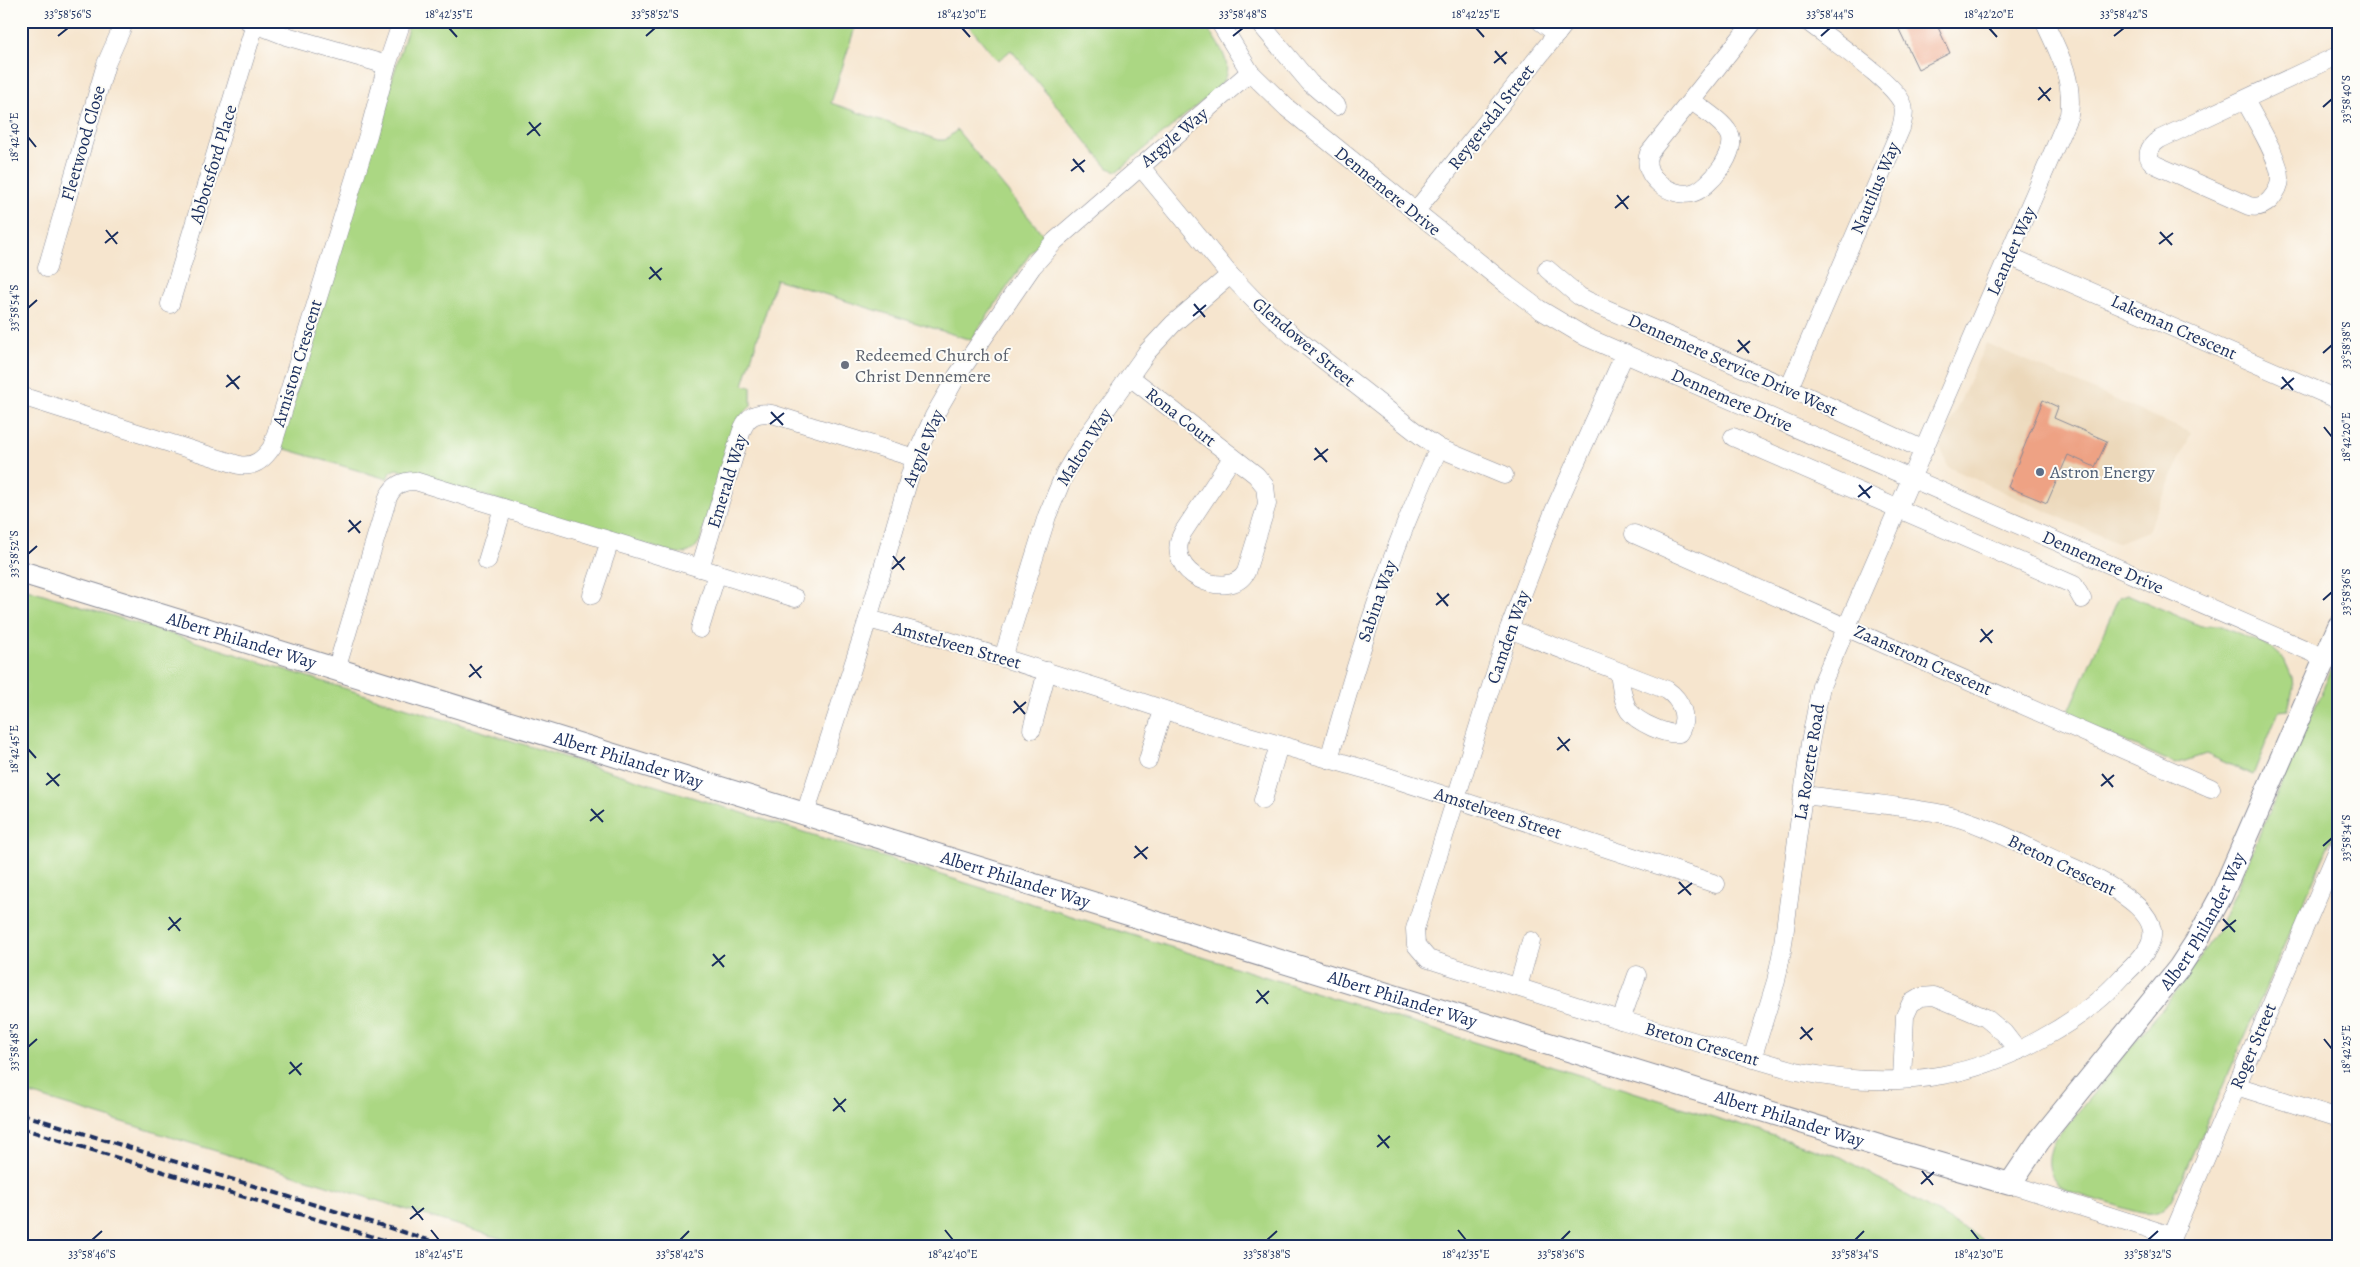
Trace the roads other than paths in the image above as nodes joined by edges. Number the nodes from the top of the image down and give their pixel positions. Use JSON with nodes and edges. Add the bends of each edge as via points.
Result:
{"nodes":[{"id":1,"x":125,"y":21,"type":"edge"},
{"id":2,"x":402,"y":21,"type":"edge"},
{"id":3,"x":1219,"y":21,"type":"edge"},
{"id":4,"x":1258,"y":21,"type":"edge"},
{"id":5,"x":1540,"y":21,"type":"edge"},
{"id":6,"x":1754,"y":21,"type":"edge"},
{"id":7,"x":1807,"y":21,"type":"edge"},
{"id":8,"x":2044,"y":21,"type":"edge"},
{"id":9,"x":251,"y":22,"type":"edge"},
{"id":10,"x":1562,"y":28,"type":"edge"},
{"id":11,"x":2339,"y":55,"type":"edge"},
{"id":12,"x":387,"y":65,"type":"junction"},
{"id":13,"x":1250,"y":72,"type":"junction"},
{"id":14,"x":1692,"y":100,"type":"junction"},
{"id":15,"x":2245,"y":100,"type":"junction"},
{"id":16,"x":1337,"y":106,"type":"dead end"},
{"id":17,"x":1140,"y":166,"type":"junction"},
{"id":18,"x":1415,"y":212,"type":"junction"},
{"id":19,"x":2009,"y":256,"type":"junction"},
{"id":20,"x":47,"y":268,"type":"dead end"},
{"id":21,"x":1547,"y":269,"type":"dead end"},
{"id":22,"x":1230,"y":275,"type":"junction"},
{"id":23,"x":170,"y":304,"type":"dead end"},
{"id":24,"x":1625,"y":354,"type":"junction"},
{"id":25,"x":1130,"y":378,"type":"junction"},
{"id":26,"x":1789,"y":388,"type":"junction"},
{"id":27,"x":21,"y":396,"type":"edge"},
{"id":28,"x":2339,"y":400,"type":"edge"},
{"id":29,"x":1733,"y":437,"type":"dead end"},
{"id":30,"x":1439,"y":448,"type":"junction"},
{"id":31,"x":1924,"y":450,"type":"junction"},
{"id":32,"x":916,"y":458,"type":"junction"},
{"id":33,"x":1232,"y":458,"type":"junction"},
{"id":34,"x":1504,"y":475,"type":"dead end"},
{"id":35,"x":1911,"y":478,"type":"junction"},
{"id":36,"x":1898,"y":507,"type":"junction"},
{"id":37,"x":502,"y":508,"type":"junction"},
{"id":38,"x":1634,"y":534,"type":"dead end"},
{"id":39,"x":610,"y":541,"type":"junction"},
{"id":40,"x":487,"y":561,"type":"dead end"},
{"id":41,"x":700,"y":568,"type":"junction"},
{"id":42,"x":21,"y":572,"type":"edge"},
{"id":43,"x":717,"y":573,"type":"junction"},
{"id":44,"x":592,"y":595,"type":"dead end"},
{"id":45,"x":795,"y":598,"type":"dead end"},
{"id":46,"x":2082,"y":598,"type":"dead end"},
{"id":47,"x":868,"y":619,"type":"junction"},
{"id":48,"x":2339,"y":626,"type":"edge"},
{"id":49,"x":1846,"y":627,"type":"junction"},
{"id":50,"x":700,"y":629,"type":"dead end"},
{"id":51,"x":1509,"y":629,"type":"junction"},
{"id":52,"x":1003,"y":658,"type":"junction"},
{"id":53,"x":2324,"y":658,"type":"junction"},
{"id":54,"x":336,"y":670,"type":"junction"},
{"id":55,"x":1046,"y":671,"type":"junction"},
{"id":56,"x":1619,"y":673,"type":"dead end"},
{"id":57,"x":1163,"y":710,"type":"junction"},
{"id":58,"x":1032,"y":729,"type":"dead end"},
{"id":59,"x":1279,"y":745,"type":"junction"},
{"id":60,"x":1329,"y":759,"type":"junction"},
{"id":61,"x":1148,"y":760,"type":"dead end"},
{"id":62,"x":2211,"y":788,"type":"dead end"},
{"id":63,"x":1804,"y":795,"type":"junction"},
{"id":64,"x":1454,"y":798,"type":"junction"},
{"id":65,"x":1263,"y":800,"type":"dead end"},
{"id":66,"x":805,"y":814,"type":"junction"},
{"id":67,"x":2339,"y":847,"type":"edge"},
{"id":68,"x":1716,"y":884,"type":"dead end"},
{"id":69,"x":1415,"y":930,"type":"joint"},
{"id":70,"x":1531,"y":941,"type":"dead end"},
{"id":71,"x":1637,"y":975,"type":"dead end"},
{"id":72,"x":1518,"y":987,"type":"junction"},
{"id":73,"x":1621,"y":1020,"type":"junction"},
{"id":74,"x":2018,"y":1051,"type":"junction"},
{"id":75,"x":1752,"y":1059,"type":"junction"},
{"id":76,"x":1902,"y":1079,"type":"junction"},
{"id":77,"x":2236,"y":1086,"type":"junction"},
{"id":78,"x":2339,"y":1118,"type":"edge"},
{"id":79,"x":2010,"y":1184,"type":"junction"},
{"id":80,"x":2170,"y":1241,"type":"edge"}],
"edges":[{"from":1,"to":20,"type":"street","name":"Fleetwood Close","via":[[106,64]]},
{"from":2,"to":12,"type":"street","name":"Arniston Crescent"},
{"from":3,"to":13,"type":"street","name":"Dennemere Drive"},
{"from":4,"to":16,"type":"street","via":[[1305,77]]},
{"from":5,"to":10,"type":"street"},
{"from":6,"to":14,"type":"street"},
{"from":7,"to":26,"type":"street","name":"Nautilus Way","via":[[1891,88],[1903,104],[1904,112],[1901,128]]},
{"from":8,"to":19,"type":"street","name":"Leander Way","via":[[2066,68],[2071,101],[2064,128]]},
{"from":9,"to":12,"type":"street","via":[[286,36]]},
{"from":9,"to":23,"type":"street","name":"Abbotsford Place"},
{"from":10,"to":18,"type":"street","name":"Reygersdal Street"},
{"from":11,"to":15,"type":"street"},
{"from":12,"to":27,"type":"street","name":"Arniston Crescent","via":[[272,447],[261,460],[251,465],[239,465]]},
{"from":13,"to":17,"type":"street","name":"Argyle Way"},
{"from":13,"to":18,"type":"street","name":"Dennemere Drive","via":[[1314,132]]},
{"from":14,"to":14,"type":"street","via":[[1652,149],[1647,163],[1653,178],[1682,193],[1695,192],[1706,184],[1729,155],[1732,145],[1729,133]]},
{"from":15,"to":15,"type":"street","via":[[2154,143],[2148,152],[2150,160],[2254,208],[2265,204],[2278,188],[2280,176]]},
{"from":17,"to":22,"type":"street","name":"Glendower Street"},
{"from":17,"to":32,"type":"street","name":"Argyle Way","via":[[1055,241],[1032,267],[957,376],[934,416]]},
{"from":18,"to":24,"type":"street","name":"Dennemere Drive","via":[[1540,309],[1586,337]]},
{"from":19,"to":28,"type":"street","name":"Lakeman Crescent"},
{"from":19,"to":31,"type":"street","name":"Leander Way"},
{"from":21,"to":26,"type":"street","name":"Dennemere Service Drive West","via":[[1588,301]]},
{"from":22,"to":25,"type":"street","name":"Malton Way","via":[[1160,338]]},
{"from":22,"to":30,"type":"street","name":"Glendower Street","via":[[1292,335],[1401,422]]},
{"from":24,"to":35,"type":"street","name":"Dennemere Drive"},
{"from":24,"to":51,"type":"street","name":"Camden Way","via":[[1554,512]]},
{"from":25,"to":33,"type":"street","name":"Rona Court"},
{"from":25,"to":52,"type":"street","name":"Malton Way","via":[[1085,439],[1055,492]]},
{"from":26,"to":31,"type":"street","name":"Dennemere Service Drive West"},
{"from":29,"to":36,"type":"street"},
{"from":30,"to":34,"type":"street","name":"Glendower Street"},
{"from":30,"to":60,"type":"street","name":"Sabina Way","via":[[1420,487],[1382,586]]},
{"from":31,"to":35,"type":"street","name":"Leander Way"},
{"from":32,"to":41,"type":"street","name":"Emerald Way","via":[[772,414],[757,413],[743,426]]},
{"from":32,"to":47,"type":"street","name":"Argyle Way"},
{"from":33,"to":33,"type":"street","name":"Rona Court","via":[[1262,481],[1267,504],[1242,578],[1231,584],[1220,584],[1187,571],[1179,558],[1177,545]]},
{"from":35,"to":36,"type":"street","name":"La Rozette Road"},
{"from":35,"to":53,"type":"street","name":"Dennemere Drive"},
{"from":36,"to":46,"type":"street","via":[[2074,585]]},
{"from":36,"to":49,"type":"street","name":"La Rozette Road"},
{"from":37,"to":39,"type":"street"},
{"from":37,"to":40,"type":"street"},
{"from":37,"to":54,"type":"street","via":[[415,480],[394,486]]},
{"from":38,"to":49,"type":"street","name":"Zaanstrom Crescent"},
{"from":39,"to":41,"type":"street"},
{"from":39,"to":44,"type":"street"},
{"from":41,"to":43,"type":"street"},
{"from":42,"to":54,"type":"street","name":"Albert Philander Way"},
{"from":43,"to":45,"type":"street"},
{"from":43,"to":50,"type":"street"},
{"from":47,"to":52,"type":"street","name":"Amstelveen Street"},
{"from":47,"to":66,"type":"street","name":"Argyle Way"},
{"from":48,"to":53,"type":"street","name":"Albert Philander Way"},
{"from":49,"to":62,"type":"street","name":"Zaanstrom Crescent"},
{"from":49,"to":63,"type":"street","name":"La Rozette Road","via":[[1822,686],[1810,742]]},
{"from":51,"to":56,"type":"street"},
{"from":51,"to":64,"type":"street","name":"Camden Way"},
{"from":52,"to":55,"type":"street","name":"Amstelveen Street"},
{"from":53,"to":79,"type":"street","name":"Albert Philander Way","via":[[2221,896],[2196,942],[2179,968],[2039,1141]]},
{"from":54,"to":66,"type":"street","name":"Albert Philander Way"},
{"from":55,"to":57,"type":"street","name":"Amstelveen Street"},
{"from":55,"to":58,"type":"street"},
{"from":57,"to":59,"type":"street","name":"Amstelveen Street"},
{"from":57,"to":61,"type":"street"},
{"from":59,"to":60,"type":"street","name":"Amstelveen Street"},
{"from":59,"to":65,"type":"street"},
{"from":60,"to":64,"type":"street","name":"Amstelveen Street"},
{"from":63,"to":74,"type":"street","name":"Breton Crescent","via":[[1943,814],[1968,821],[2102,882],[2145,915],[2152,930],[2143,955],[2113,987],[2062,1027]]},
{"from":63,"to":75,"type":"street","name":"La Rozette Road","via":[[1782,951]]},
{"from":64,"to":68,"type":"street","name":"Amstelveen Street"},
{"from":64,"to":69,"type":"street","name":"Camden Way"},
{"from":66,"to":79,"type":"street","name":"Albert Philander Way"},
{"from":67,"to":77,"type":"street","name":"Roger Street"},
{"from":69,"to":72,"type":"street","name":"Breton Crescent","via":[[1418,950],[1428,959]]},
{"from":70,"to":72,"type":"street"},
{"from":71,"to":73,"type":"street","name":"Breton Crescent"},
{"from":72,"to":73,"type":"street","name":"Breton Crescent"},
{"from":73,"to":75,"type":"street","name":"Breton Crescent"},
{"from":74,"to":76,"type":"street","name":"Breton Crescent","via":[[1945,1075]]},
{"from":74,"to":76,"type":"street","via":[[1986,1018],[1934,996],[1921,997],[1906,1011]]},
{"from":75,"to":76,"type":"street","name":"Breton Crescent","via":[[1830,1077],[1866,1081]]},
{"from":77,"to":78,"type":"street"},
{"from":77,"to":80,"type":"street","name":"Roger Street"},
{"from":79,"to":80,"type":"street","name":"Albert Philander Way"}]}
